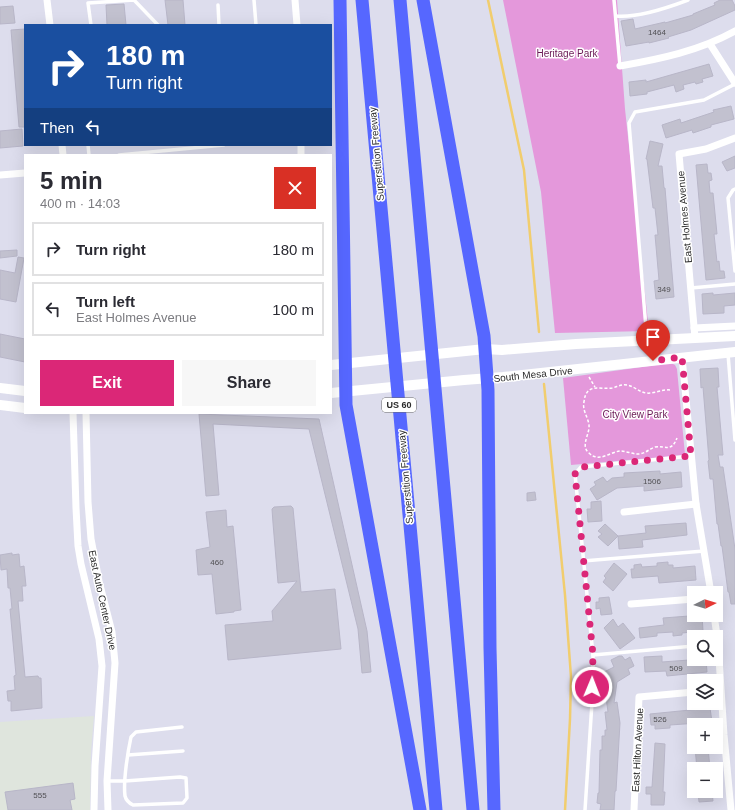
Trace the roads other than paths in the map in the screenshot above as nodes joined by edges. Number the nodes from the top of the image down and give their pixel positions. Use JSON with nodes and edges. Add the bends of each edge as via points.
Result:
{"nodes":[{"id":1,"x":47,"y":0,"type":"edge"},
{"id":2,"x":254,"y":0,"type":"edge"},
{"id":3,"x":295,"y":0,"type":"edge"},
{"id":4,"x":340,"y":0,"type":"edge"},
{"id":5,"x":362,"y":0,"type":"edge"},
{"id":6,"x":400,"y":0,"type":"edge"},
{"id":7,"x":423,"y":0,"type":"edge"},
{"id":8,"x":614,"y":0,"type":"edge"},
{"id":9,"x":688,"y":0,"type":"edge"},
{"id":10,"x":218,"y":5,"type":"dead end"},
{"id":11,"x":616,"y":16,"type":"junction"},
{"id":12,"x":50,"y":24,"type":"edge"},
{"id":13,"x":91,"y":24,"type":"edge"},
{"id":14,"x":157,"y":24,"type":"edge"},
{"id":15,"x":219,"y":24,"type":"edge"},
{"id":16,"x":256,"y":24,"type":"edge"},
{"id":17,"x":297,"y":24,"type":"edge"},
{"id":18,"x":735,"y":30,"type":"edge"},
{"id":19,"x":710,"y":44,"type":"junction"},
{"id":20,"x":620,"y":66,"type":"joint"},
{"id":21,"x":735,"y":84,"type":"edge"},
{"id":22,"x":735,"y":138,"type":"edge"},
{"id":23,"x":214,"y":146,"type":"edge"},
{"id":24,"x":130,"y":154,"type":"edge"},
{"id":25,"x":24,"y":172,"type":"edge"},
{"id":26,"x":0,"y":175,"type":"edge"},
{"id":27,"x":735,"y":189,"type":"edge"},
{"id":28,"x":735,"y":271,"type":"edge"},
{"id":29,"x":735,"y":284,"type":"edge"},
{"id":30,"x":691,"y":288,"type":"junction"},
{"id":31,"x":735,"y":326,"type":"edge"},
{"id":32,"x":695,"y":333,"type":"junction"},
{"id":33,"x":735,"y":336,"type":"edge"},
{"id":34,"x":647,"y":341,"type":"junction"},
{"id":35,"x":485,"y":349,"type":"junction"},
{"id":36,"x":731,"y":352,"type":"edge"},
{"id":37,"x":682,"y":357,"type":"junction"},
{"id":38,"x":345,"y":363,"type":"junction"},
{"id":39,"x":332,"y":365,"type":"edge"},
{"id":40,"x":488,"y":379,"type":"junction"},
{"id":41,"x":0,"y":388,"type":"edge"},
{"id":42,"x":22,"y":391,"type":"edge"},
{"id":43,"x":346,"y":392,"type":"junction"},
{"id":44,"x":0,"y":393,"type":"edge"},
{"id":45,"x":332,"y":393,"type":"edge"},
{"id":46,"x":0,"y":405,"type":"edge"},
{"id":47,"x":24,"y":408,"type":"edge"},
{"id":48,"x":73,"y":414,"type":"edge"},
{"id":49,"x":86,"y":414,"type":"edge"},
{"id":50,"x":735,"y":440,"type":"edge"},
{"id":51,"x":691,"y":456,"type":"junction"},
{"id":52,"x":696,"y":504,"type":"junction"},
{"id":53,"x":624,"y":512,"type":"dead end"},
{"id":54,"x":704,"y":551,"type":"junction"},
{"id":55,"x":583,"y":561,"type":"junction"},
{"id":56,"x":710,"y":586,"type":"edge"},
{"id":57,"x":687,"y":600,"type":"edge"},
{"id":58,"x":632,"y":604,"type":"dead end"},
{"id":59,"x":687,"y":647,"type":"edge"},
{"id":60,"x":593,"y":655,"type":"junction"},
{"id":61,"x":687,"y":693,"type":"edge"},
{"id":62,"x":721,"y":710,"type":"edge"},
{"id":63,"x":182,"y":726,"type":"dead end"},
{"id":64,"x":182,"y":751,"type":"dead end"},
{"id":65,"x":128,"y":755,"type":"junction"},
{"id":66,"x":107,"y":781,"type":"junction"},
{"id":67,"x":125,"y":781,"type":"junction"},
{"id":68,"x":94,"y":810,"type":"edge"},
{"id":69,"x":108,"y":810,"type":"edge"},
{"id":70,"x":420,"y":810,"type":"edge"},
{"id":71,"x":436,"y":810,"type":"edge"},
{"id":72,"x":473,"y":810,"type":"edge"},
{"id":73,"x":494,"y":810,"type":"edge"},
{"id":74,"x":585,"y":810,"type":"edge"},
{"id":75,"x":634,"y":810,"type":"edge"},
{"id":76,"x":731,"y":810,"type":"edge"}],
"edges":[{"from":1,"to":12,"type":"street"},
{"from":2,"to":16,"type":"lane"},
{"from":3,"to":17,"type":"street"},
{"from":4,"to":38,"type":"highway"},
{"from":5,"to":71,"type":"highway","name":"Superstition Freeway","number":"US 60"},
{"from":6,"to":72,"type":"highway"},
{"from":7,"to":35,"type":"highway"},
{"from":8,"to":11,"type":"lane"},
{"from":9,"to":11,"type":"lane","via":[[634,15]]},
{"from":10,"to":15,"type":"lane"},
{"from":11,"to":20,"type":"lane"},
{"from":13,"to":14,"type":"lane","via":[[88,3],[134,0]]},
{"from":18,"to":19,"type":"street"},
{"from":19,"to":20,"type":"street","via":[[651,61]]},
{"from":19,"to":21,"type":"street"},
{"from":21,"to":34,"type":"lane","via":[[704,100],[635,112],[629,123]]},
{"from":22,"to":30,"type":"street","name":"East Holmes Avenue","via":[[679,154]]},
{"from":23,"to":24,"type":"lane"},
{"from":25,"to":26,"type":"street"},
{"from":27,"to":28,"type":"lane","via":[[728,198]]},
{"from":29,"to":30,"type":"lane"},
{"from":30,"to":32,"type":"street","name":"East Holmes Avenue"},
{"from":31,"to":32,"type":"street"},
{"from":32,"to":33,"type":"main road"},
{"from":32,"to":34,"type":"main road"},
{"from":34,"to":35,"type":"main road"},
{"from":35,"to":38,"type":"main road"},
{"from":35,"to":40,"type":"highway"},
{"from":36,"to":37,"type":"main road","name":"South Mesa Drive"},
{"from":36,"to":50,"type":"lane"},
{"from":37,"to":40,"type":"main road","name":"South Mesa Drive"},
{"from":37,"to":51,"type":"street"},
{"from":38,"to":39,"type":"main road"},
{"from":38,"to":43,"type":"highway"},
{"from":40,"to":43,"type":"main road","name":"South Mesa Drive"},
{"from":40,"to":73,"type":"highway"},
{"from":41,"to":42,"type":"main road"},
{"from":42,"to":44,"type":"main road"},
{"from":43,"to":45,"type":"main road","name":"South Mesa Drive"},
{"from":43,"to":70,"type":"highway","via":[[346,405]]},
{"from":46,"to":47,"type":"main road"},
{"from":48,"to":68,"type":"street","name":"East Auto Center Drive","via":[[78,546],[99,639],[102,666]]},
{"from":49,"to":66,"type":"street","name":"East Auto Center Drive","via":[[91,539],[112,632],[115,663]]},
{"from":51,"to":52,"type":"street"},
{"from":51,"to":55,"type":"lane","via":[[581,467],[575,474]]},
{"from":52,"to":53,"type":"street"},
{"from":52,"to":54,"type":"street"},
{"from":54,"to":55,"type":"lane"},
{"from":54,"to":56,"type":"street"},
{"from":55,"to":60,"type":"lane"},
{"from":57,"to":58,"type":"street"},
{"from":59,"to":60,"type":"lane"},
{"from":60,"to":74,"type":"lane"},
{"from":61,"to":75,"type":"street","name":"East Hilton Avenue","via":[[640,697]]},
{"from":62,"to":76,"type":"street"},
{"from":63,"to":65,"type":"lane","via":[[136,732],[131,737]]},
{"from":64,"to":65,"type":"lane"},
{"from":65,"to":67,"type":"lane"},
{"from":66,"to":67,"type":"lane"},
{"from":66,"to":69,"type":"street","name":"East Auto Center Drive"},
{"from":67,"to":67,"type":"lane","via":[[186,778],[187,798],[183,803],[133,805],[125,797]]}]}
